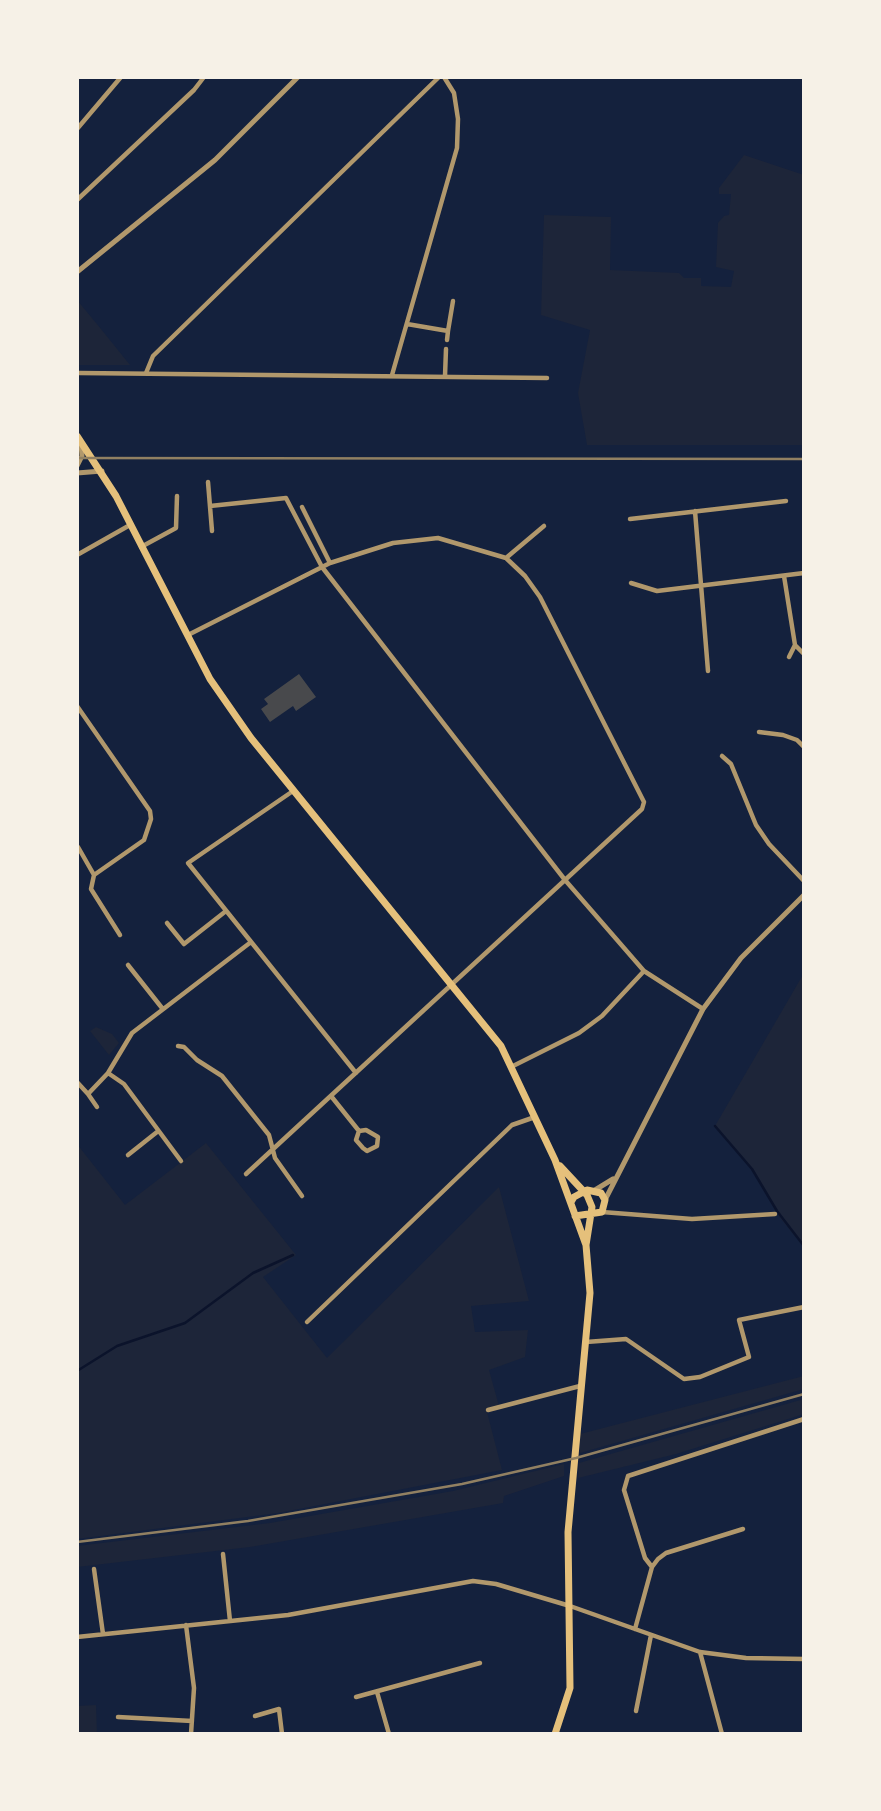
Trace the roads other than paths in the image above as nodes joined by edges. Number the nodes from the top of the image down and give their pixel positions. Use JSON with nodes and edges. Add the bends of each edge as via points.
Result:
{"nodes":[{"id":1,"x":121,"y":77,"type":"edge"},
{"id":2,"x":205,"y":77,"type":"edge"},
{"id":3,"x":298,"y":77,"type":"edge"},
{"id":4,"x":442,"y":77,"type":"edge"},
{"id":5,"x":77,"y":129,"type":"edge"},
{"id":6,"x":77,"y":200,"type":"edge"},
{"id":7,"x":78,"y":270,"type":"edge"},
{"id":8,"x":453,"y":301,"type":"dead end"},
{"id":9,"x":407,"y":324,"type":"junction"},
{"id":10,"x":448,"y":331,"type":"junction"},
{"id":11,"x":447,"y":340,"type":"dead end"},
{"id":12,"x":446,"y":349,"type":"dead end"},
{"id":13,"x":79,"y":373,"type":"edge"},
{"id":14,"x":146,"y":373,"type":"junction"},
{"id":15,"x":392,"y":376,"type":"junction"},
{"id":16,"x":445,"y":376,"type":"junction"},
{"id":17,"x":547,"y":378,"type":"dead end"},
{"id":18,"x":81,"y":443,"type":"edge"},
{"id":19,"x":79,"y":464,"type":"edge"},
{"id":20,"x":102,"y":471,"type":"junction"},
{"id":21,"x":77,"y":473,"type":"edge"},
{"id":22,"x":208,"y":482,"type":"dead end"},
{"id":23,"x":177,"y":496,"type":"dead end"},
{"id":24,"x":786,"y":501,"type":"dead end"},
{"id":25,"x":210,"y":506,"type":"junction"},
{"id":26,"x":302,"y":506,"type":"dead end"},
{"id":27,"x":695,"y":511,"type":"junction"},
{"id":28,"x":630,"y":519,"type":"dead end"},
{"id":29,"x":130,"y":525,"type":"junction"},
{"id":30,"x":544,"y":526,"type":"dead end"},
{"id":31,"x":212,"y":531,"type":"dead end"},
{"id":32,"x":141,"y":547,"type":"junction"},
{"id":33,"x":77,"y":555,"type":"edge"},
{"id":34,"x":506,"y":558,"type":"junction"},
{"id":35,"x":330,"y":563,"type":"junction"},
{"id":36,"x":323,"y":567,"type":"junction"},
{"id":37,"x":804,"y":573,"type":"edge"},
{"id":38,"x":784,"y":576,"type":"junction"},
{"id":39,"x":631,"y":583,"type":"dead end"},
{"id":40,"x":700,"y":586,"type":"junction"},
{"id":41,"x":187,"y":636,"type":"junction"},
{"id":42,"x":795,"y":645,"type":"junction"},
{"id":43,"x":804,"y":654,"type":"edge"},
{"id":44,"x":789,"y":657,"type":"dead end"},
{"id":45,"x":708,"y":671,"type":"dead end"},
{"id":46,"x":77,"y":705,"type":"edge"},
{"id":47,"x":759,"y":732,"type":"dead end"},
{"id":48,"x":804,"y":747,"type":"edge"},
{"id":49,"x":723,"y":756,"type":"dead end"},
{"id":50,"x":293,"y":791,"type":"junction"},
{"id":51,"x":78,"y":847,"type":"edge"},
{"id":52,"x":94,"y":876,"type":"junction"},
{"id":53,"x":565,"y":880,"type":"junction"},
{"id":54,"x":804,"y":881,"type":"edge"},
{"id":55,"x":804,"y":895,"type":"edge"},
{"id":56,"x":226,"y":911,"type":"junction"},
{"id":57,"x":167,"y":923,"type":"dead end"},
{"id":58,"x":120,"y":935,"type":"dead end"},
{"id":59,"x":251,"y":942,"type":"junction"},
{"id":60,"x":128,"y":965,"type":"dead end"},
{"id":61,"x":644,"y":971,"type":"junction"},
{"id":62,"x":450,"y":985,"type":"junction"},
{"id":63,"x":162,"y":1008,"type":"junction"},
{"id":64,"x":703,"y":1009,"type":"junction"},
{"id":65,"x":178,"y":1046,"type":"dead end"},
{"id":66,"x":513,"y":1066,"type":"junction"},
{"id":67,"x":108,"y":1073,"type":"junction"},
{"id":68,"x":356,"y":1073,"type":"junction"},
{"id":69,"x":77,"y":1082,"type":"edge"},
{"id":70,"x":88,"y":1094,"type":"junction"},
{"id":71,"x":331,"y":1096,"type":"junction"},
{"id":72,"x":97,"y":1107,"type":"dead end"},
{"id":73,"x":536,"y":1117,"type":"junction"},
{"id":74,"x":359,"y":1131,"type":"junction"},
{"id":75,"x":158,"y":1132,"type":"junction"},
{"id":76,"x":272,"y":1149,"type":"junction"},
{"id":77,"x":128,"y":1155,"type":"dead end"},
{"id":78,"x":555,"y":1160,"type":"junction"},
{"id":79,"x":181,"y":1161,"type":"dead end"},
{"id":80,"x":246,"y":1174,"type":"dead end"},
{"id":81,"x":614,"y":1178,"type":"junction"},
{"id":82,"x":595,"y":1190,"type":"junction"},
{"id":83,"x":582,"y":1191,"type":"junction"},
{"id":84,"x":302,"y":1196,"type":"dead end"},
{"id":85,"x":605,"y":1200,"type":"junction"},
{"id":86,"x":571,"y":1203,"type":"junction"},
{"id":87,"x":602,"y":1212,"type":"junction"},
{"id":88,"x":591,"y":1213,"type":"junction"},
{"id":89,"x":775,"y":1214,"type":"dead end"},
{"id":90,"x":575,"y":1216,"type":"junction"},
{"id":91,"x":586,"y":1245,"type":"junction"},
{"id":92,"x":804,"y":1307,"type":"edge"},
{"id":93,"x":307,"y":1322,"type":"dead end"},
{"id":94,"x":586,"y":1342,"type":"junction"},
{"id":95,"x":580,"y":1386,"type":"junction"},
{"id":96,"x":488,"y":1410,"type":"dead end"},
{"id":97,"x":804,"y":1419,"type":"edge"},
{"id":98,"x":743,"y":1529,"type":"dead end"},
{"id":99,"x":223,"y":1554,"type":"dead end"},
{"id":100,"x":652,"y":1567,"type":"junction"},
{"id":101,"x":94,"y":1569,"type":"dead end"},
{"id":102,"x":570,"y":1606,"type":"junction"},
{"id":103,"x":230,"y":1621,"type":"junction"},
{"id":104,"x":186,"y":1625,"type":"junction"},
{"id":105,"x":635,"y":1629,"type":"junction"},
{"id":106,"x":103,"y":1634,"type":"junction"},
{"id":107,"x":651,"y":1635,"type":"junction"},
{"id":108,"x":77,"y":1637,"type":"edge"},
{"id":109,"x":700,"y":1652,"type":"junction"},
{"id":110,"x":804,"y":1659,"type":"edge"},
{"id":111,"x":480,"y":1664,"type":"dead end"},
{"id":112,"x":377,"y":1692,"type":"junction"},
{"id":113,"x":356,"y":1697,"type":"dead end"},
{"id":114,"x":636,"y":1711,"type":"dead end"},
{"id":115,"x":255,"y":1716,"type":"dead end"},
{"id":116,"x":118,"y":1717,"type":"dead end"},
{"id":117,"x":192,"y":1721,"type":"junction"},
{"id":118,"x":191,"y":1734,"type":"edge"},
{"id":119,"x":282,"y":1734,"type":"edge"},
{"id":120,"x":389,"y":1734,"type":"edge"},
{"id":121,"x":555,"y":1734,"type":"edge"},
{"id":122,"x":722,"y":1734,"type":"edge"}],
"edges":[{"from":1,"to":5,"type":"street"},
{"from":2,"to":6,"type":"street"},
{"from":3,"to":7,"type":"street","via":[[215,160]]},
{"from":4,"to":9,"type":"street","via":[[454,93],[457,148]]},
{"from":4,"to":14,"type":"street","via":[[153,356]]},
{"from":8,"to":10,"type":"street"},
{"from":9,"to":10,"type":"street"},
{"from":9,"to":15,"type":"street"},
{"from":10,"to":11,"type":"street"},
{"from":12,"to":16,"type":"street"},
{"from":13,"to":14,"type":"street"},
{"from":14,"to":15,"type":"street"},
{"from":15,"to":16,"type":"street"},
{"from":16,"to":17,"type":"street"},
{"from":18,"to":19,"type":"street"},
{"from":18,"to":20,"type":"main road"},
{"from":20,"to":21,"type":"street"},
{"from":20,"to":29,"type":"main road"},
{"from":22,"to":25,"type":"street"},
{"from":23,"to":32,"type":"street","via":[[176,528]]},
{"from":24,"to":27,"type":"street"},
{"from":25,"to":31,"type":"street"},
{"from":25,"to":36,"type":"street","via":[[286,498]]},
{"from":26,"to":35,"type":"street"},
{"from":27,"to":28,"type":"street"},
{"from":27,"to":40,"type":"street"},
{"from":29,"to":32,"type":"main road"},
{"from":29,"to":33,"type":"street"},
{"from":30,"to":34,"type":"street"},
{"from":32,"to":41,"type":"main road"},
{"from":34,"to":35,"type":"street","via":[[438,538],[393,543]]},
{"from":34,"to":53,"type":"street","via":[[540,597],[644,802],[642,809]]},
{"from":35,"to":36,"type":"street"},
{"from":36,"to":41,"type":"street"},
{"from":36,"to":53,"type":"street"},
{"from":37,"to":38,"type":"street"},
{"from":38,"to":40,"type":"street"},
{"from":38,"to":42,"type":"street"},
{"from":39,"to":40,"type":"street","via":[[657,591]]},
{"from":40,"to":45,"type":"street"},
{"from":41,"to":50,"type":"main road","via":[[209,679]]},
{"from":42,"to":43,"type":"street"},
{"from":42,"to":44,"type":"street"},
{"from":46,"to":52,"type":"street","via":[[150,811],[144,839]]},
{"from":47,"to":48,"type":"street","via":[[783,735]]},
{"from":49,"to":54,"type":"street","via":[[731,764],[756,825]]},
{"from":50,"to":56,"type":"street","via":[[188,863]]},
{"from":50,"to":62,"type":"main road"},
{"from":51,"to":52,"type":"street"},
{"from":52,"to":58,"type":"street","via":[[91,889]]},
{"from":53,"to":61,"type":"street"},
{"from":53,"to":62,"type":"street"},
{"from":55,"to":64,"type":"street","via":[[741,958]]},
{"from":56,"to":57,"type":"street","via":[[184,944]]},
{"from":56,"to":59,"type":"street"},
{"from":59,"to":63,"type":"street"},
{"from":59,"to":68,"type":"street"},
{"from":60,"to":63,"type":"street"},
{"from":61,"to":64,"type":"street"},
{"from":61,"to":66,"type":"street","via":[[602,1016],[579,1033]]},
{"from":62,"to":66,"type":"main road"},
{"from":62,"to":68,"type":"street"},
{"from":63,"to":67,"type":"street","via":[[132,1033]]},
{"from":64,"to":81,"type":"street"},
{"from":65,"to":76,"type":"street","via":[[222,1076],[269,1135]]},
{"from":66,"to":73,"type":"main road"},
{"from":67,"to":70,"type":"street"},
{"from":67,"to":75,"type":"street","via":[[124,1084]]},
{"from":68,"to":71,"type":"street"},
{"from":69,"to":70,"type":"street"},
{"from":70,"to":72,"type":"street"},
{"from":71,"to":74,"type":"street"},
{"from":71,"to":76,"type":"street"},
{"from":73,"to":78,"type":"main road"},
{"from":73,"to":93,"type":"street","via":[[512,1125]]},
{"from":74,"to":74,"type":"street","via":[[372,1132],[377,1146],[367,1151],[363,1148],[356,1140]]},
{"from":75,"to":77,"type":"street"},
{"from":75,"to":79,"type":"street"},
{"from":76,"to":80,"type":"street"},
{"from":76,"to":84,"type":"street"},
{"from":78,"to":83,"type":"main road"},
{"from":78,"to":86,"type":"main road"},
{"from":81,"to":82,"type":"street"},
{"from":81,"to":85,"type":"street"},
{"from":82,"to":83,"type":"main road"},
{"from":82,"to":85,"type":"main road"},
{"from":83,"to":86,"type":"main road"},
{"from":83,"to":88,"type":"main road","via":[[591,1201]]},
{"from":85,"to":87,"type":"main road"},
{"from":86,"to":90,"type":"main road"},
{"from":87,"to":88,"type":"main road"},
{"from":87,"to":89,"type":"street","via":[[692,1219]]},
{"from":88,"to":90,"type":"main road"},
{"from":88,"to":91,"type":"main road"},
{"from":90,"to":91,"type":"main road"},
{"from":91,"to":94,"type":"main road","via":[[590,1293]]},
{"from":92,"to":94,"type":"street","via":[[739,1320],[749,1357],[700,1377],[684,1379],[626,1339]]},
{"from":94,"to":95,"type":"main road"},
{"from":95,"to":96,"type":"street"},
{"from":95,"to":102,"type":"main road","via":[[568,1532]]},
{"from":97,"to":100,"type":"street","via":[[628,1476],[624,1490],[645,1558]]},
{"from":98,"to":100,"type":"street","via":[[666,1553]]},
{"from":99,"to":103,"type":"street"},
{"from":100,"to":105,"type":"street"},
{"from":101,"to":106,"type":"street"},
{"from":102,"to":103,"type":"street","via":[[473,1581],[288,1615]]},
{"from":102,"to":105,"type":"street"},
{"from":102,"to":121,"type":"main road","via":[[570,1688]]},
{"from":103,"to":104,"type":"street"},
{"from":104,"to":106,"type":"street"},
{"from":104,"to":117,"type":"street","via":[[194,1688]]},
{"from":105,"to":107,"type":"street"},
{"from":106,"to":108,"type":"street"},
{"from":107,"to":109,"type":"street"},
{"from":107,"to":114,"type":"street"},
{"from":109,"to":110,"type":"street"},
{"from":109,"to":122,"type":"street"},
{"from":111,"to":112,"type":"street"},
{"from":112,"to":113,"type":"street"},
{"from":112,"to":120,"type":"street"},
{"from":115,"to":119,"type":"street","via":[[279,1709]]},
{"from":116,"to":117,"type":"street"},
{"from":117,"to":118,"type":"street"}]}
